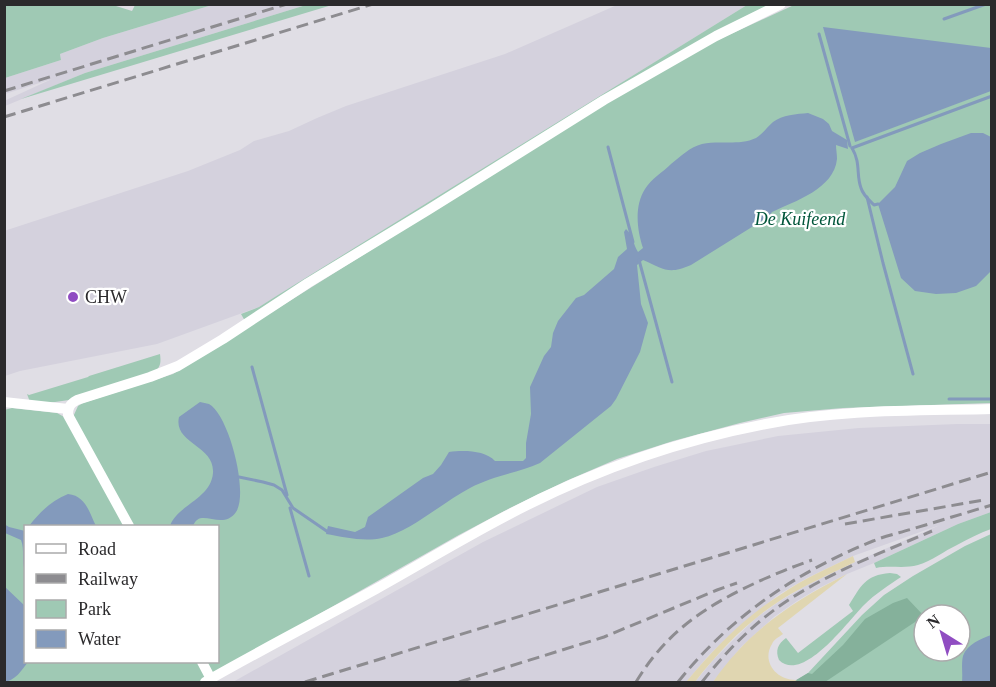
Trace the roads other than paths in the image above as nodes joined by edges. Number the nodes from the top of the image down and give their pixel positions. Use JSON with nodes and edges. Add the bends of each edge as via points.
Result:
{"nodes":[{"id":1,"x":782,"y":4,"type":"edge"},
{"id":2,"x":4,"y":402,"type":"edge"},
{"id":3,"x":68,"y":409,"type":"junction"},
{"id":4,"x":992,"y":409,"type":"edge"},
{"id":5,"x":128,"y":525,"type":"edge"},
{"id":6,"x":202,"y":663,"type":"edge"},
{"id":7,"x":208,"y":681,"type":"edge"}],
"edges":[{"from":1,"to":3,"type":"street","via":[[716,36],[604,100],[178,366],[77,400]]},
{"from":2,"to":3,"type":"street"},
{"from":3,"to":5,"type":"street"},
{"from":4,"to":7,"type":"street","via":[[801,418],[725,432],[613,468],[506,516]]},
{"from":6,"to":7,"type":"street"}]}
